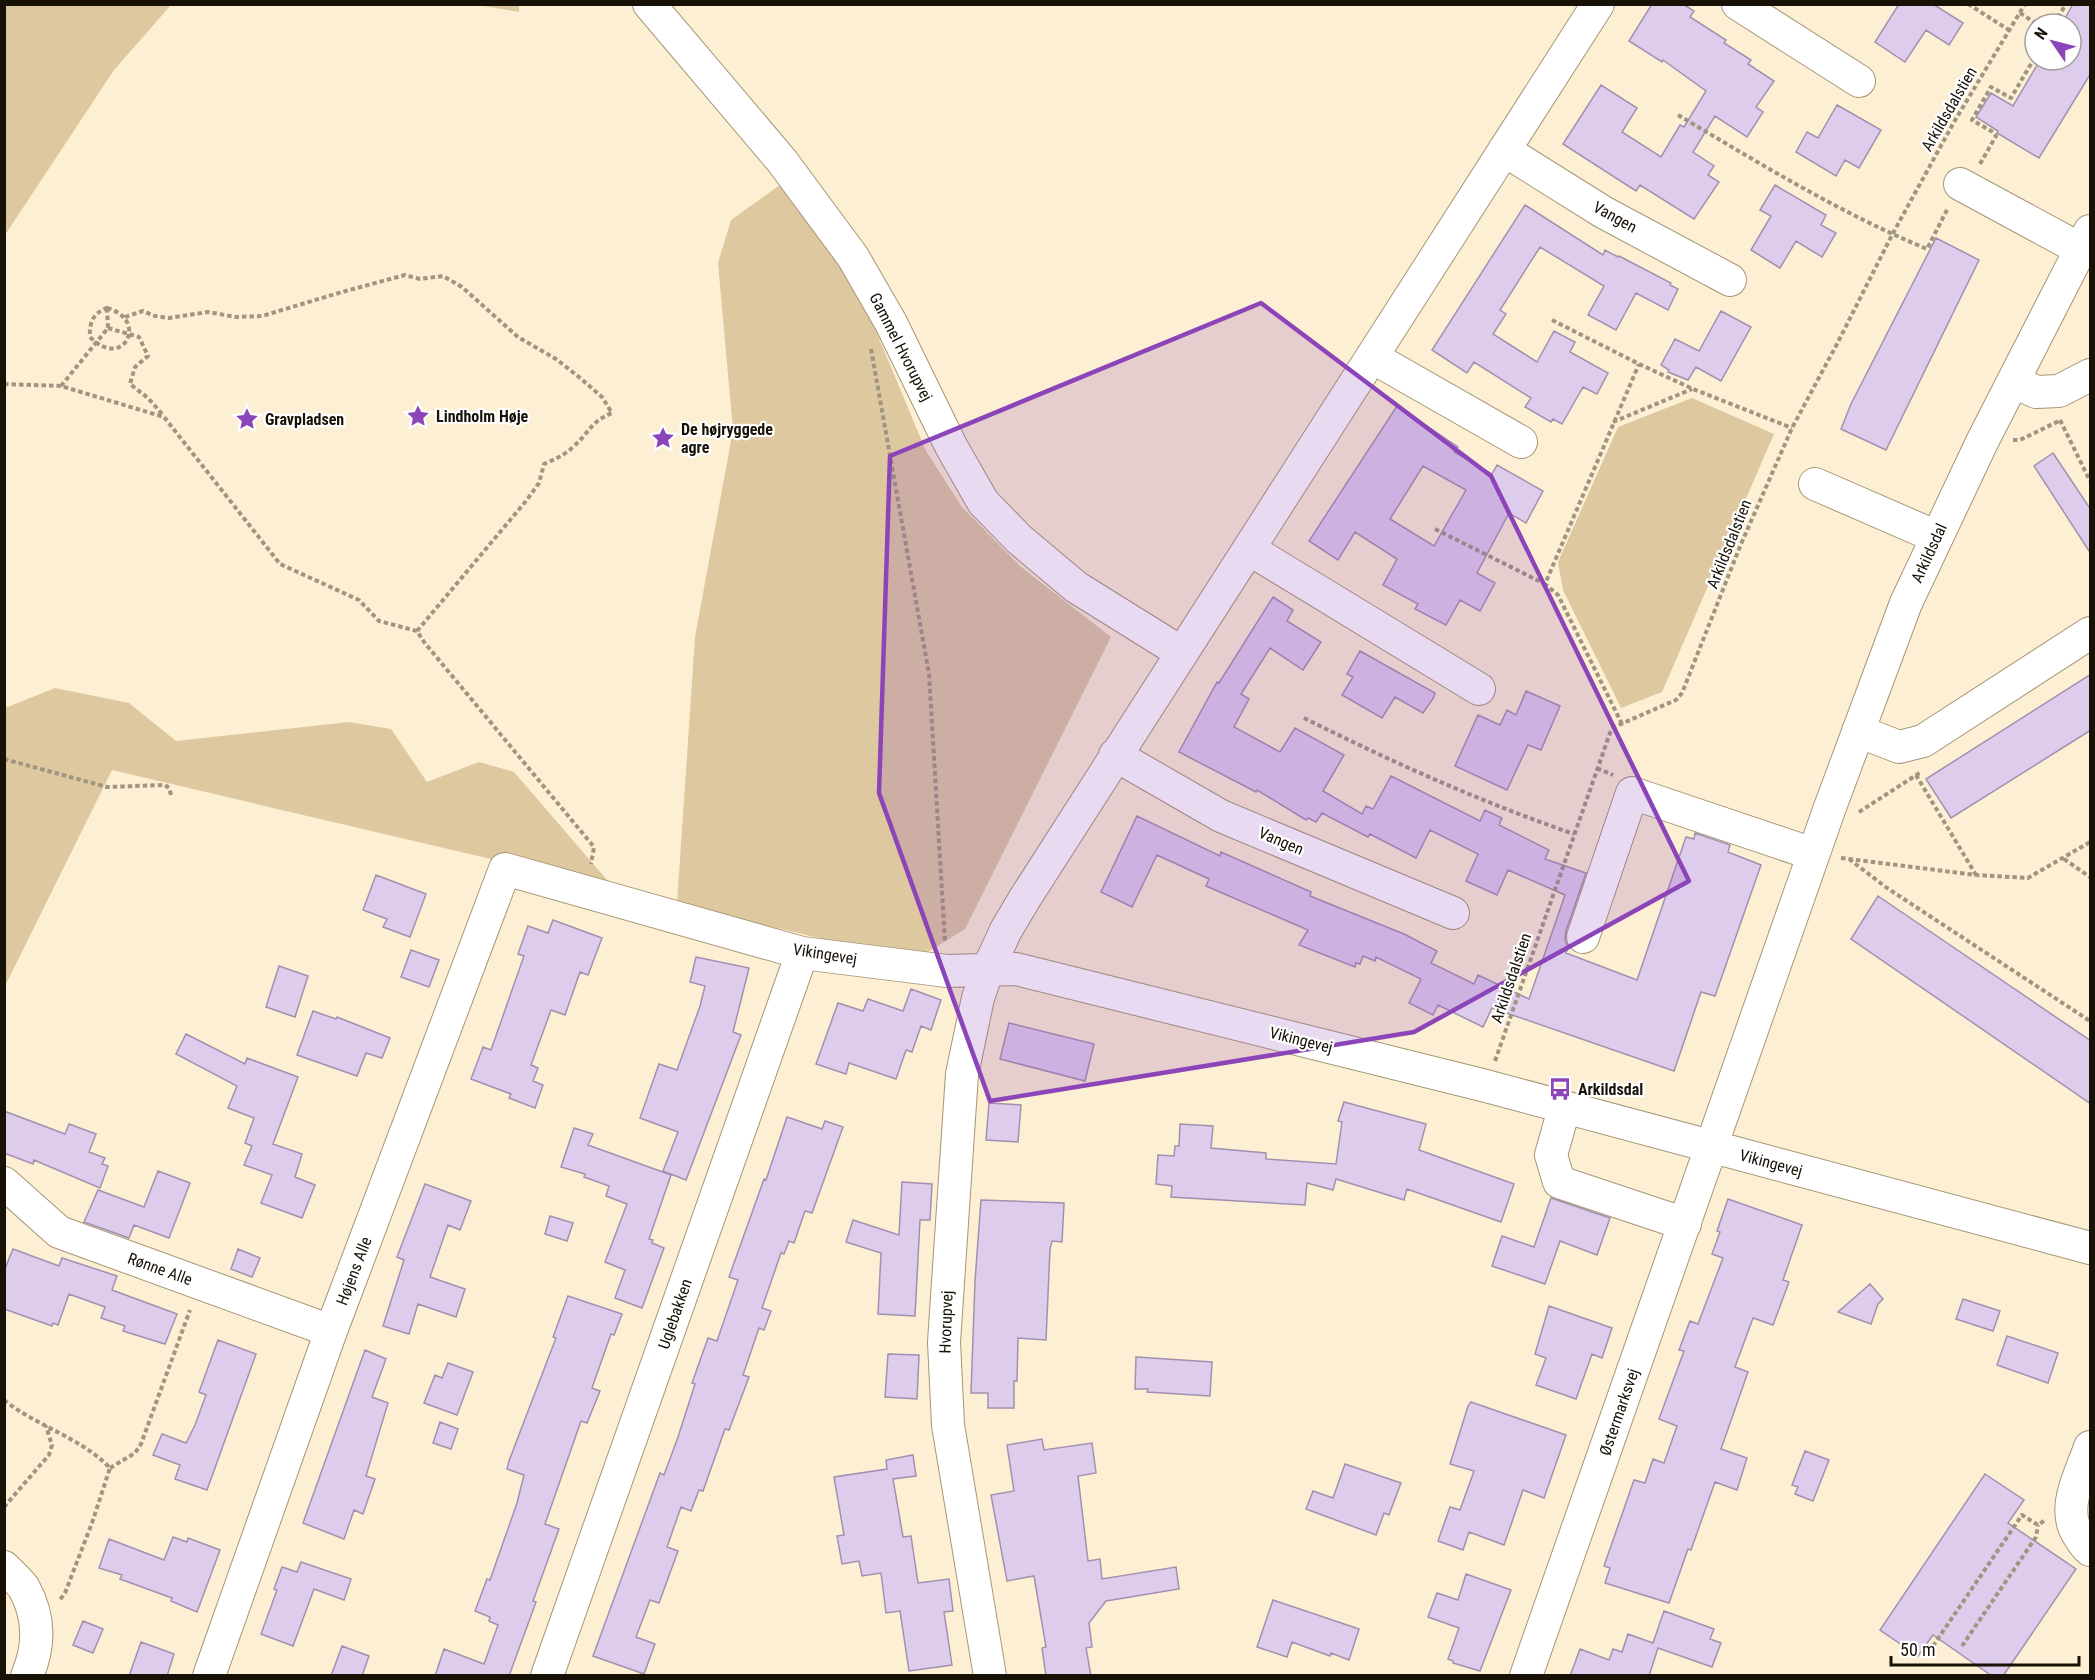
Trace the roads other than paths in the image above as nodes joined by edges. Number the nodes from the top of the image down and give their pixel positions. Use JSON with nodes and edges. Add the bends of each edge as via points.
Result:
{"nodes":[{"id":1,"x":649,"y":4,"type":"edge"},
{"id":2,"x":1598,"y":4,"type":"edge"},
{"id":3,"x":1738,"y":4,"type":"edge"},
{"id":4,"x":1859,"y":81,"type":"dead end"},
{"id":5,"x":1504,"y":150,"type":"junction"},
{"id":6,"x":1963,"y":186,"type":"road end"},
{"id":7,"x":2085,"y":240,"type":"edge"},
{"id":8,"x":1730,"y":280,"type":"dead end"},
{"id":9,"x":1372,"y":357,"type":"junction"},
{"id":10,"x":2091,"y":375,"type":"edge"},
{"id":11,"x":2013,"y":381,"type":"junction"},
{"id":12,"x":1521,"y":442,"type":"dead end"},
{"id":13,"x":1815,"y":484,"type":"dead end"},
{"id":14,"x":1937,"y":537,"type":"junction"},
{"id":15,"x":1249,"y":549,"type":"junction"},
{"id":16,"x":2091,"y":633,"type":"edge"},
{"id":17,"x":1182,"y":653,"type":"junction"},
{"id":18,"x":1479,"y":689,"type":"dead end"},
{"id":19,"x":1858,"y":731,"type":"junction"},
{"id":20,"x":1115,"y":755,"type":"junction"},
{"id":21,"x":1813,"y":854,"type":"junction"},
{"id":22,"x":505,"y":869,"type":"joint"},
{"id":23,"x":1454,"y":913,"type":"dead end"},
{"id":24,"x":1583,"y":937,"type":"dead end"},
{"id":25,"x":802,"y":953,"type":"junction"},
{"id":26,"x":988,"y":969,"type":"junction"},
{"id":27,"x":1564,"y":1108,"type":"junction"},
{"id":28,"x":1712,"y":1148,"type":"junction"},
{"id":29,"x":4,"y":1183,"type":"edge"},
{"id":30,"x":1685,"y":1224,"type":"junction"},
{"id":31,"x":2091,"y":1248,"type":"edge"},
{"id":32,"x":331,"y":1331,"type":"junction"},
{"id":33,"x":2091,"y":1447,"type":"edge"},
{"id":34,"x":2091,"y":1550,"type":"edge"},
{"id":35,"x":4,"y":1567,"type":"edge"},
{"id":36,"x":27,"y":1676,"type":"edge"},
{"id":37,"x":209,"y":1676,"type":"edge"},
{"id":38,"x":547,"y":1676,"type":"edge"},
{"id":39,"x":990,"y":1676,"type":"edge"},
{"id":40,"x":1526,"y":1676,"type":"edge"}],
"edges":[{"from":1,"to":17,"type":"street","name":"Gammel Hvorupvej","via":[[782,160],[853,257],[983,502],[1019,539],[1076,587]]},
{"from":2,"to":5,"type":"street"},
{"from":3,"to":4,"type":"street"},
{"from":5,"to":8,"type":"street","name":"Vangen","via":[[1603,212]]},
{"from":5,"to":9,"type":"street"},
{"from":6,"to":7,"type":"street"},
{"from":7,"to":11,"type":"street","name":"Arkildsdal"},
{"from":9,"to":12,"type":"street"},
{"from":9,"to":15,"type":"street"},
{"from":10,"to":11,"type":"street","via":[[2059,391],[2036,392]]},
{"from":11,"to":14,"type":"street","name":"Arkildsdal"},
{"from":13,"to":14,"type":"street"},
{"from":14,"to":19,"type":"street","name":"Arkildsdal","via":[[1906,603]]},
{"from":15,"to":17,"type":"street"},
{"from":15,"to":18,"type":"street"},
{"from":16,"to":19,"type":"street","via":[[1923,741],[1899,747]]},
{"from":17,"to":20,"type":"street"},
{"from":19,"to":21,"type":"street","name":"Arkildsdal"},
{"from":20,"to":23,"type":"street","name":"Vangen","via":[[1221,816]]},
{"from":20,"to":26,"type":"street","via":[[1020,906]]},
{"from":21,"to":24,"type":"street","via":[[1632,793]]},
{"from":21,"to":28,"type":"street","name":"Arkildsdal"},
{"from":22,"to":25,"type":"street","name":"Vikingevej"},
{"from":22,"to":32,"type":"street","name":"Højens Alle"},
{"from":25,"to":26,"type":"street","name":"Vikingevej","via":[[947,971]]},
{"from":25,"to":38,"type":"street","name":"Uglebakken"},
{"from":26,"to":27,"type":"street","name":"Vikingevej","via":[[1016,969]]},
{"from":26,"to":39,"type":"street","name":"Hvorupvej","via":[[962,1074],[944,1342],[948,1425]]},
{"from":27,"to":28,"type":"street","name":"Vikingevej"},
{"from":27,"to":30,"type":"street","via":[[1551,1155],[1559,1182]]},
{"from":28,"to":30,"type":"street","name":"Østermarksvej"},
{"from":28,"to":31,"type":"street","name":"Vikingevej"},
{"from":29,"to":32,"type":"street","name":"Rønne Alle","via":[[59,1232]]},
{"from":30,"to":40,"type":"street","name":"Østermarksvej"},
{"from":32,"to":37,"type":"street","name":"Højens Alle"},
{"from":33,"to":34,"type":"street","via":[[2071,1502],[2073,1527]]},
{"from":35,"to":36,"type":"street","via":[[24,1588],[38,1627]]}]}
